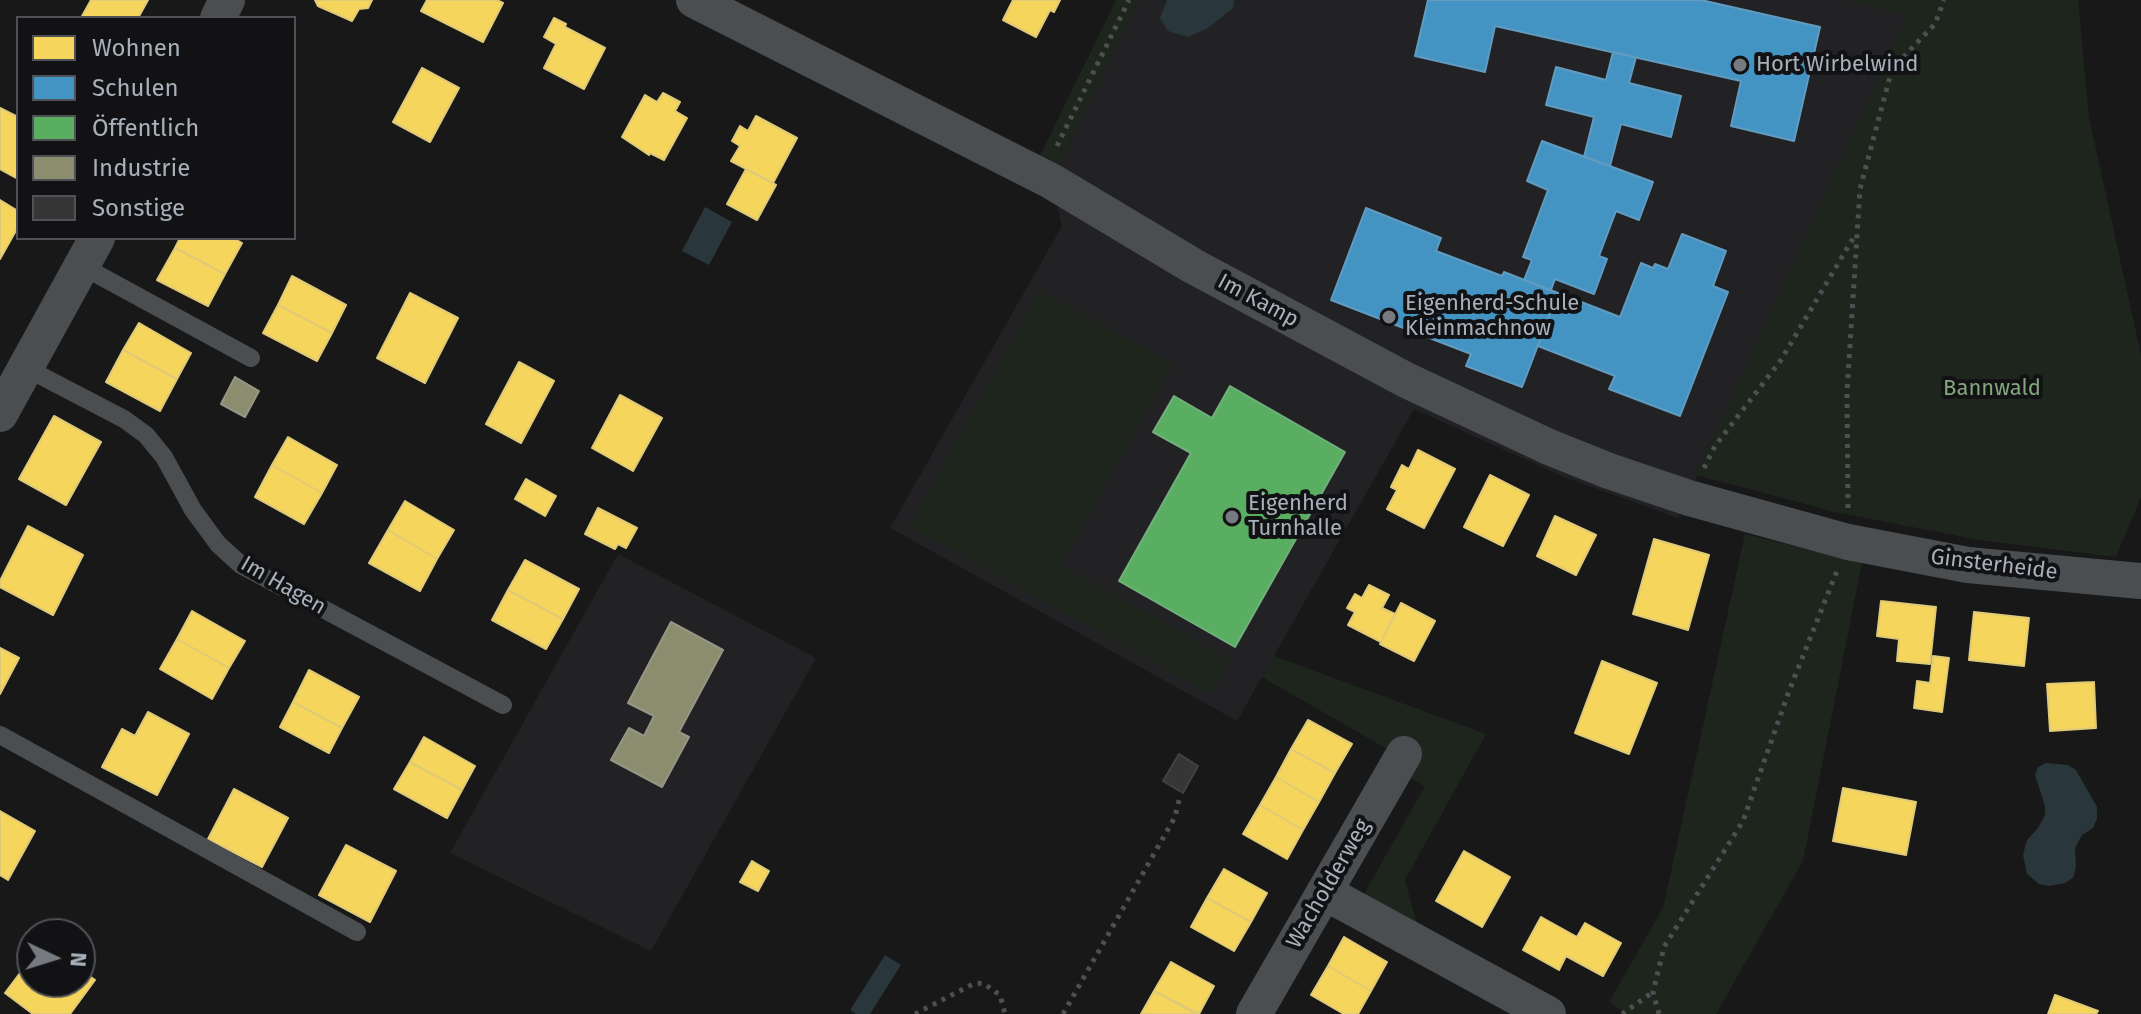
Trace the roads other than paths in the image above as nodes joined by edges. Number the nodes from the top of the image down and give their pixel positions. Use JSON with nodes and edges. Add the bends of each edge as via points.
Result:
{"nodes":[{"id":1,"x":694,"y":0,"type":"edge"},
{"id":2,"x":90,"y":252,"type":"edge"},
{"id":3,"x":251,"y":358,"type":"dead end"},
{"id":4,"x":26,"y":368,"type":"junction"},
{"id":5,"x":0,"y":414,"type":"edge"},
{"id":6,"x":1848,"y":542,"type":"joint"},
{"id":7,"x":2141,"y":581,"type":"edge"},
{"id":8,"x":503,"y":705,"type":"dead end"},
{"id":9,"x":0,"y":735,"type":"edge"},
{"id":10,"x":1404,"y":754,"type":"dead end"},
{"id":11,"x":1324,"y":892,"type":"junction"},
{"id":12,"x":357,"y":932,"type":"dead end"},
{"id":13,"x":1254,"y":1014,"type":"edge"},
{"id":14,"x":1548,"y":1014,"type":"edge"}],
"edges":[{"from":1,"to":6,"type":"street","name":"Im Kamp","via":[[1041,177],[1406,380],[1609,471]]},
{"from":2,"to":3,"type":"lane"},
{"from":2,"to":4,"type":"street"},
{"from":4,"to":5,"type":"street"},
{"from":4,"to":8,"type":"lane","name":"Im Hagen","via":[[146,435],[193,510],[241,565]]},
{"from":6,"to":7,"type":"street","name":"Ginsterheide","via":[[1968,565]]},
{"from":9,"to":12,"type":"lane"},
{"from":10,"to":11,"type":"street","name":"Wacholderweg"},
{"from":11,"to":13,"type":"street","name":"Wacholderweg"},
{"from":11,"to":14,"type":"street"}]}
